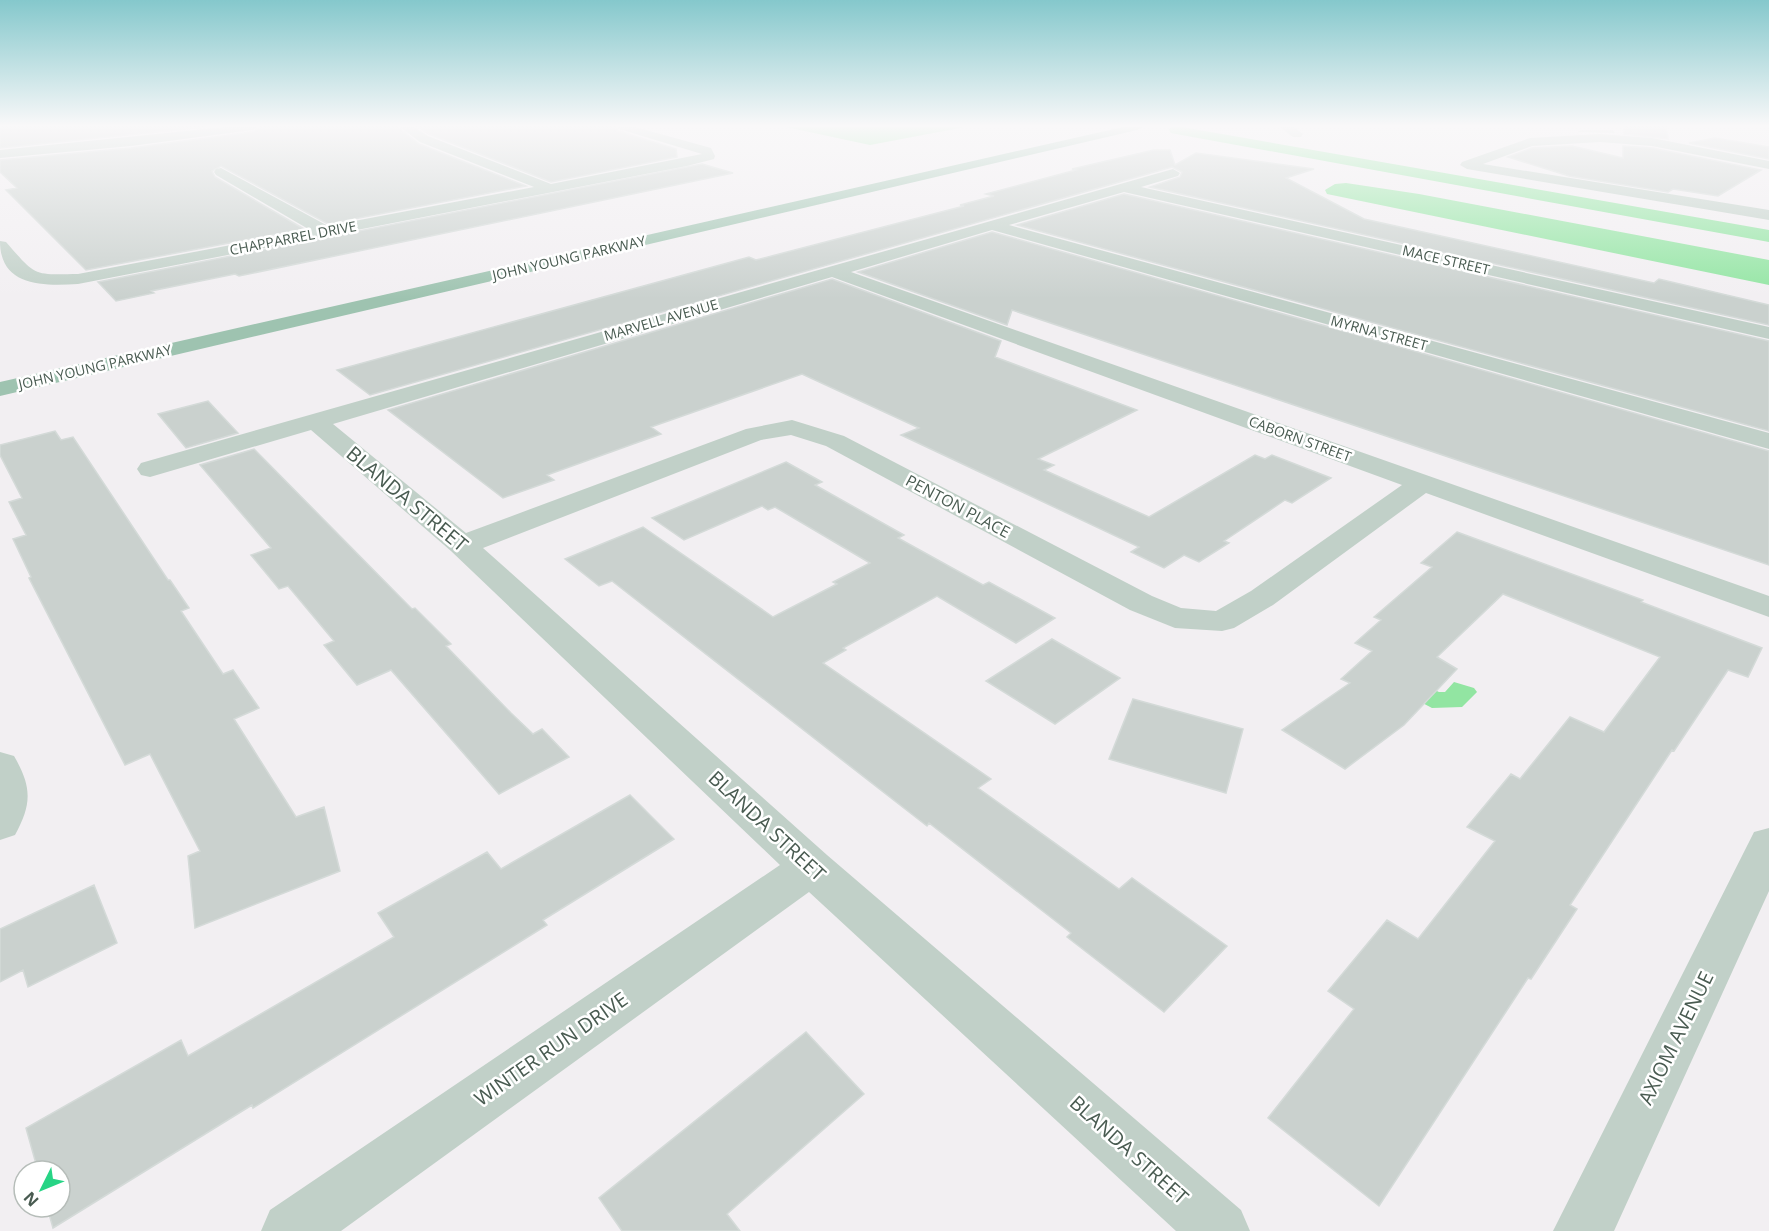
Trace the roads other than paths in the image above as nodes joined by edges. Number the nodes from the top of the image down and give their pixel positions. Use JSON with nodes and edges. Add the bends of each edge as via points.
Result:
{"nodes":[{"id":1,"x":243,"y":184,"type":"edge"},
{"id":2,"x":539,"y":184,"type":"edge"},
{"id":3,"x":574,"y":184,"type":"edge"},
{"id":4,"x":834,"y":184,"type":"edge"},
{"id":5,"x":885,"y":184,"type":"edge"},
{"id":6,"x":891,"y":184,"type":"edge"},
{"id":7,"x":1131,"y":184,"type":"edge"},
{"id":8,"x":1584,"y":184,"type":"edge"},
{"id":9,"x":880,"y":187,"type":"junction"},
{"id":10,"x":1122,"y":187,"type":"junction"},
{"id":11,"x":551,"y":189,"type":"junction"},
{"id":12,"x":1769,"y":215,"type":"edge"},
{"id":13,"x":989,"y":225,"type":"junction"},
{"id":14,"x":326,"y":232,"type":"junction"},
{"id":15,"x":0,"y":246,"type":"edge"},
{"id":16,"x":831,"y":271,"type":"junction"},
{"id":17,"x":397,"y":280,"type":"dead end"},
{"id":18,"x":1769,"y":333,"type":"edge"},
{"id":19,"x":0,"y":388,"type":"edge"},
{"id":20,"x":314,"y":420,"type":"junction"},
{"id":21,"x":1769,"y":441,"type":"edge"},
{"id":22,"x":150,"y":469,"type":"dead end"},
{"id":23,"x":1422,"y":483,"type":"junction"},
{"id":24,"x":462,"y":544,"type":"junction"},
{"id":25,"x":1769,"y":607,"type":"edge"},
{"id":26,"x":0,"y":766,"type":"edge"},
{"id":27,"x":0,"y":824,"type":"edge"},
{"id":28,"x":1769,"y":844,"type":"edge"},
{"id":29,"x":811,"y":867,"type":"junction"},
{"id":30,"x":291,"y":1231,"type":"edge"},
{"id":31,"x":1220,"y":1231,"type":"edge"},
{"id":32,"x":1582,"y":1231,"type":"edge"}],
"edges":[{"from":1,"to":14,"type":"street"},
{"from":2,"to":11,"type":"street"},
{"from":3,"to":11,"type":"street","name":"CHAPPARREL DRIVE"},
{"from":4,"to":17,"type":"highway","name":"JOHN YOUNG PARKWAY"},
{"from":5,"to":9,"type":"highway"},
{"from":6,"to":9,"type":"highway","name":"JOHN YOUNG PARKWAY"},
{"from":7,"to":10,"type":"street","name":"MARVELL AVENUE"},
{"from":8,"to":12,"type":"street"},
{"from":9,"to":19,"type":"highway","name":"JOHN YOUNG PARKWAY"},
{"from":10,"to":13,"type":"street","name":"MARVELL AVENUE"},
{"from":10,"to":18,"type":"street","name":"MACE STREET"},
{"from":11,"to":14,"type":"street","name":"CHAPPARREL DRIVE"},
{"from":13,"to":16,"type":"street","name":"MARVELL AVENUE"},
{"from":13,"to":21,"type":"street","name":"MYRNA STREET"},
{"from":14,"to":15,"type":"street","name":"CHAPPARREL DRIVE","via":[[78,279],[46,280],[25,274]]},
{"from":16,"to":20,"type":"street","name":"MARVELL AVENUE"},
{"from":16,"to":23,"type":"street","name":"CABORN STREET"},
{"from":20,"to":22,"type":"street","name":"MARVELL AVENUE"},
{"from":20,"to":24,"type":"street","name":"BLANDA STREET"},
{"from":23,"to":24,"type":"street","name":"PENTON PLACE","via":[[1262,598],[1222,621],[1175,618],[835,441],[792,427],[755,434]]},
{"from":23,"to":25,"type":"street","name":"CABORN STREET"},
{"from":24,"to":29,"type":"street","name":"BLANDA STREET"},
{"from":26,"to":27,"type":"street","via":[[9,790],[9,808]]},
{"from":28,"to":32,"type":"street","name":"AXIOM AVENUE"},
{"from":29,"to":30,"type":"street","name":"WINTER RUN DRIVE"},
{"from":29,"to":31,"type":"street","name":"BLANDA STREET"}]}
